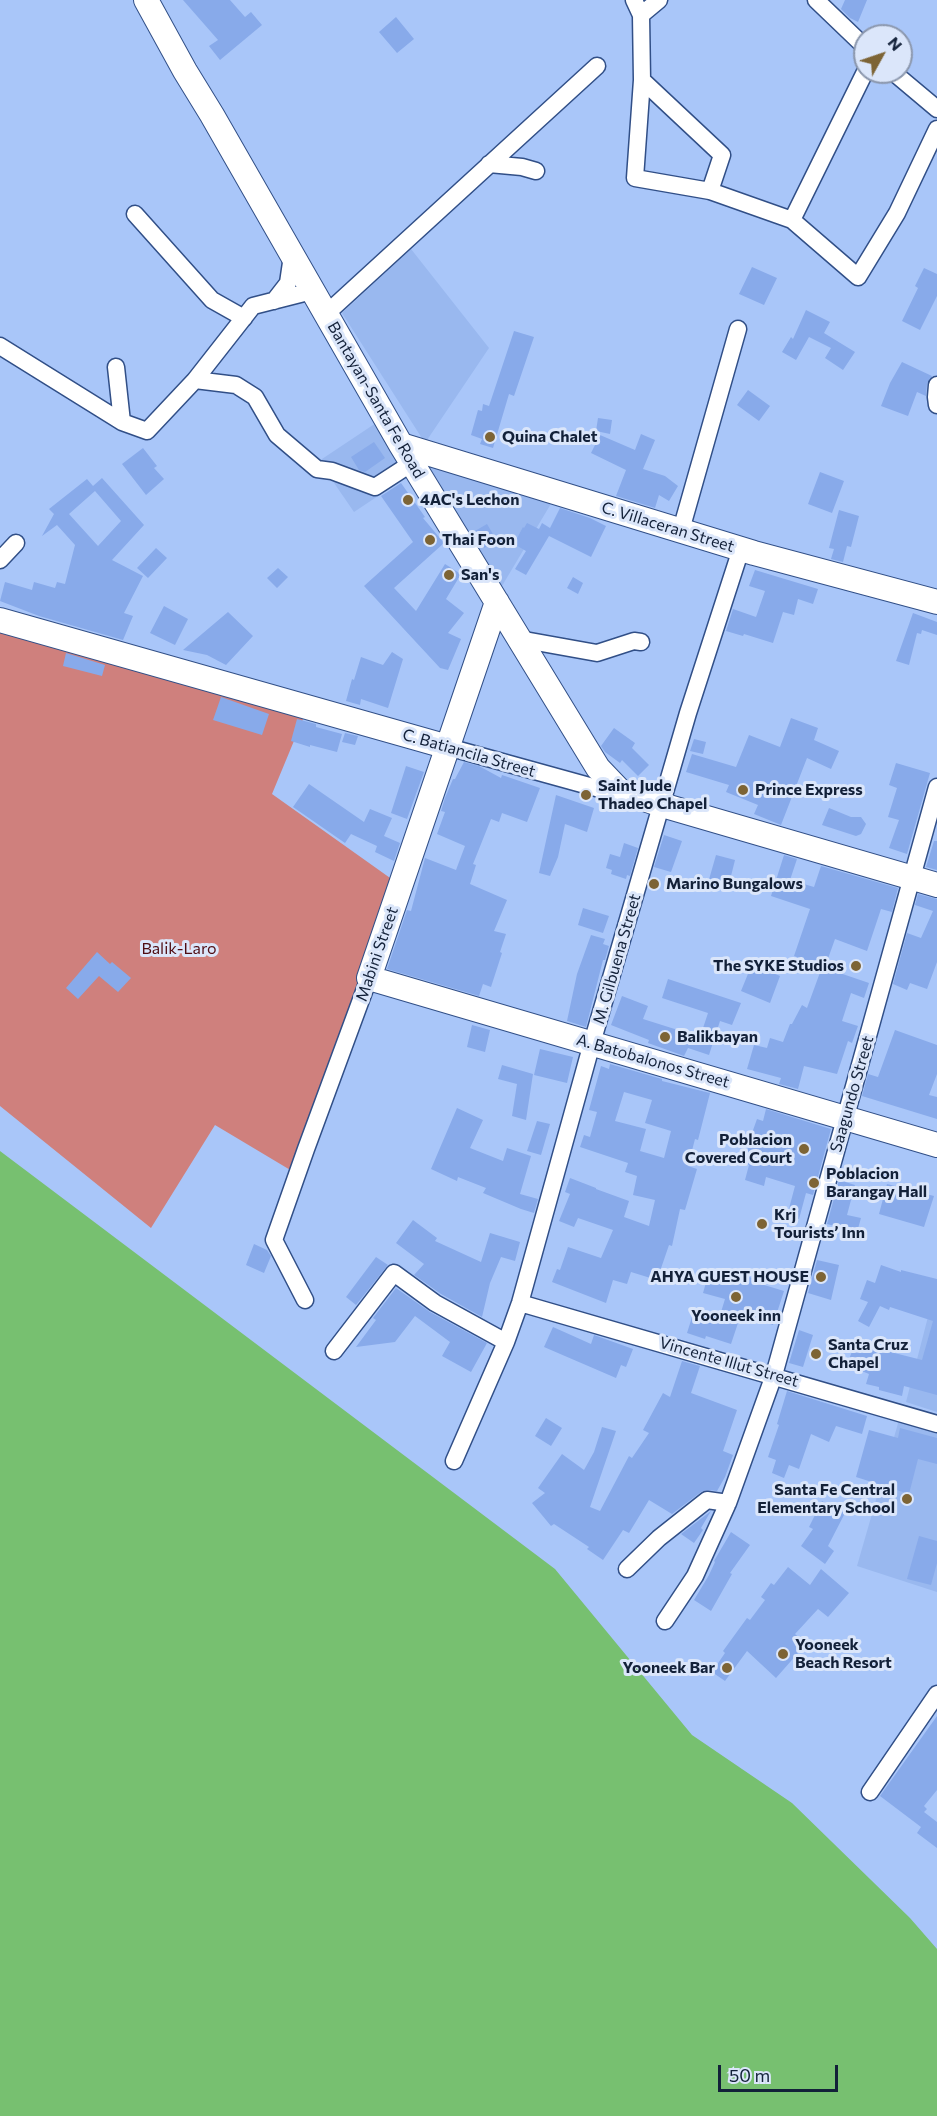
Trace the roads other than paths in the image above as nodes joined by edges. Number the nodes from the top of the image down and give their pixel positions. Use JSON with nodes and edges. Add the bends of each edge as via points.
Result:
{"nodes":[{"id":1,"x":146,"y":0,"type":"edge"},
{"id":2,"x":659,"y":0,"type":"edge"},
{"id":3,"x":816,"y":0,"type":"edge"},
{"id":4,"x":638,"y":7,"type":"edge"},
{"id":5,"x":853,"y":35,"type":"edge"},
{"id":6,"x":597,"y":66,"type":"dead end"},
{"id":7,"x":642,"y":80,"type":"junction"},
{"id":8,"x":859,"y":84,"type":"edge"},
{"id":9,"x":907,"y":84,"type":"edge"},
{"id":10,"x":937,"y":110,"type":"edge"},
{"id":11,"x":937,"y":129,"type":"edge"},
{"id":12,"x":489,"y":165,"type":"junction"},
{"id":13,"x":536,"y":171,"type":"dead end"},
{"id":14,"x":710,"y":191,"type":"junction"},
{"id":15,"x":135,"y":214,"type":"dead end"},
{"id":16,"x":792,"y":220,"type":"junction"},
{"id":17,"x":292,"y":256,"type":"junction"},
{"id":18,"x":312,"y":291,"type":"junction"},
{"id":19,"x":274,"y":301,"type":"junction"},
{"id":20,"x":326,"y":314,"type":"junction"},
{"id":21,"x":244,"y":318,"type":"junction"},
{"id":22,"x":738,"y":329,"type":"dead end"},
{"id":23,"x":0,"y":346,"type":"edge"},
{"id":24,"x":211,"y":360,"type":"junction"},
{"id":25,"x":116,"y":367,"type":"dead end"},
{"id":26,"x":195,"y":380,"type":"junction"},
{"id":27,"x":218,"y":383,"type":"junction"},
{"id":28,"x":937,"y":385,"type":"edge"},
{"id":29,"x":937,"y":405,"type":"edge"},
{"id":30,"x":122,"y":422,"type":"junction"},
{"id":31,"x":407,"y":454,"type":"junction"},
{"id":32,"x":681,"y":530,"type":"junction"},
{"id":33,"x":16,"y":543,"type":"dead end"},
{"id":34,"x":741,"y":549,"type":"junction"},
{"id":35,"x":0,"y":560,"type":"edge"},
{"id":36,"x":497,"y":602,"type":"junction"},
{"id":37,"x":937,"y":602,"type":"edge"},
{"id":38,"x":0,"y":620,"type":"edge"},
{"id":39,"x":519,"y":639,"type":"junction"},
{"id":40,"x":641,"y":642,"type":"dead end"},
{"id":41,"x":448,"y":747,"type":"junction"},
{"id":42,"x":937,"y":787,"type":"edge"},
{"id":43,"x":620,"y":791,"type":"junction"},
{"id":44,"x":662,"y":805,"type":"junction"},
{"id":45,"x":913,"y":877,"type":"junction"},
{"id":46,"x":937,"y":885,"type":"edge"},
{"id":47,"x":369,"y":978,"type":"junction"},
{"id":48,"x":592,"y":1043,"type":"junction"},
{"id":49,"x":846,"y":1118,"type":"junction"},
{"id":50,"x":937,"y":1145,"type":"edge"},
{"id":51,"x":305,"y":1300,"type":"dead end"},
{"id":52,"x":520,"y":1303,"type":"junction"},
{"id":53,"x":506,"y":1342,"type":"junction"},
{"id":54,"x":334,"y":1351,"type":"dead end"},
{"id":55,"x":774,"y":1375,"type":"junction"},
{"id":56,"x":937,"y":1424,"type":"edge"},
{"id":57,"x":454,"y":1461,"type":"dead end"},
{"id":58,"x":728,"y":1503,"type":"junction"},
{"id":59,"x":627,"y":1569,"type":"dead end"},
{"id":60,"x":664,"y":1621,"type":"dead end"},
{"id":61,"x":937,"y":1694,"type":"edge"},
{"id":62,"x":870,"y":1792,"type":"dead end"}],
"edges":[{"from":1,"to":17,"type":"main road","name":"Bantayan-Santa Fe Road"},
{"from":2,"to":4,"type":"street"},
{"from":3,"to":5,"type":"street"},
{"from":4,"to":7,"type":"street"},
{"from":6,"to":12,"type":"street"},
{"from":7,"to":14,"type":"street","via":[[722,155]]},
{"from":7,"to":14,"type":"street","via":[[635,178]]},
{"from":8,"to":16,"type":"street"},
{"from":9,"to":10,"type":"street"},
{"from":11,"to":16,"type":"street","via":[[897,213],[858,277]]},
{"from":12,"to":13,"type":"street"},
{"from":12,"to":20,"type":"street"},
{"from":14,"to":16,"type":"street"},
{"from":15,"to":21,"type":"street","via":[[213,300]]},
{"from":17,"to":18,"type":"main road","name":"Bantayan-Santa Fe Road"},
{"from":17,"to":19,"type":"street","via":[[288,284]]},
{"from":18,"to":19,"type":"street"},
{"from":18,"to":20,"type":"main road","name":"Bantayan-Santa Fe Road"},
{"from":19,"to":21,"type":"street","via":[[253,306]]},
{"from":20,"to":31,"type":"main road","name":"Bantayan-Santa Fe Road"},
{"from":21,"to":24,"type":"street"},
{"from":22,"to":32,"type":"street"},
{"from":23,"to":30,"type":"street"},
{"from":24,"to":26,"type":"street"},
{"from":24,"to":27,"type":"street"},
{"from":25,"to":30,"type":"street"},
{"from":26,"to":27,"type":"street"},
{"from":26,"to":30,"type":"street","via":[[147,432]]},
{"from":27,"to":31,"type":"street","via":[[236,385],[255,397],[277,435],[317,469],[375,487]]},
{"from":28,"to":29,"type":"street"},
{"from":31,"to":32,"type":"main road","name":"C. Villaceran Street"},
{"from":31,"to":36,"type":"main road","name":"Bantayan-Santa Fe Road"},
{"from":32,"to":34,"type":"main road","name":"C. Villaceran Street"},
{"from":33,"to":35,"type":"street"},
{"from":34,"to":37,"type":"main road","name":"C. Villaceran Street"},
{"from":34,"to":44,"type":"street","name":"M. Gilbuena Street"},
{"from":36,"to":39,"type":"main road","name":"Bantayan-Santa Fe Road"},
{"from":36,"to":41,"type":"main road","name":"Mabini Street"},
{"from":38,"to":41,"type":"main road","name":"C. Batiancila Street"},
{"from":39,"to":40,"type":"street","via":[[597,653]]},
{"from":39,"to":43,"type":"main road","name":"Bantayan-Santa Fe Road","via":[[598,768]]},
{"from":41,"to":43,"type":"street","name":"C. Batiancila Street","via":[[600,789]]},
{"from":41,"to":47,"type":"main road","name":"Mabini Street"},
{"from":42,"to":45,"type":"street","name":"Saagundo Street"},
{"from":43,"to":44,"type":"main road","name":"C. Batiancila Street"},
{"from":44,"to":45,"type":"main road","name":"C. Batiancila Street"},
{"from":44,"to":48,"type":"street","name":"M. Gilbuena Street"},
{"from":45,"to":46,"type":"main road","name":"C. Batiancila Street"},
{"from":45,"to":49,"type":"street","name":"Saagundo Street"},
{"from":47,"to":48,"type":"main road","name":"A. Batobalonos Street"},
{"from":47,"to":51,"type":"street","name":"Mabini Street","via":[[274,1239]]},
{"from":48,"to":49,"type":"main road","name":"A. Batobalonos Street"},
{"from":48,"to":52,"type":"street","name":"M. Gilbuena Street"},
{"from":49,"to":50,"type":"main road","name":"A. Batobalonos Street"},
{"from":49,"to":55,"type":"street","name":"Saagundo Street"},
{"from":52,"to":53,"type":"street","name":"M. Gilbuena Street"},
{"from":52,"to":55,"type":"street","name":"Vincente Illut Street"},
{"from":53,"to":54,"type":"street","via":[[435,1303],[394,1273]]},
{"from":53,"to":57,"type":"street","name":"M. Gilbuena Street"},
{"from":55,"to":56,"type":"street","name":"Vincente Illut Street"},
{"from":55,"to":58,"type":"street","name":"Saagundo Street"},
{"from":58,"to":59,"type":"street","via":[[707,1500],[658,1538]]},
{"from":58,"to":60,"type":"street","name":"Saagundo Street","via":[[695,1576]]},
{"from":61,"to":62,"type":"street"}]}
